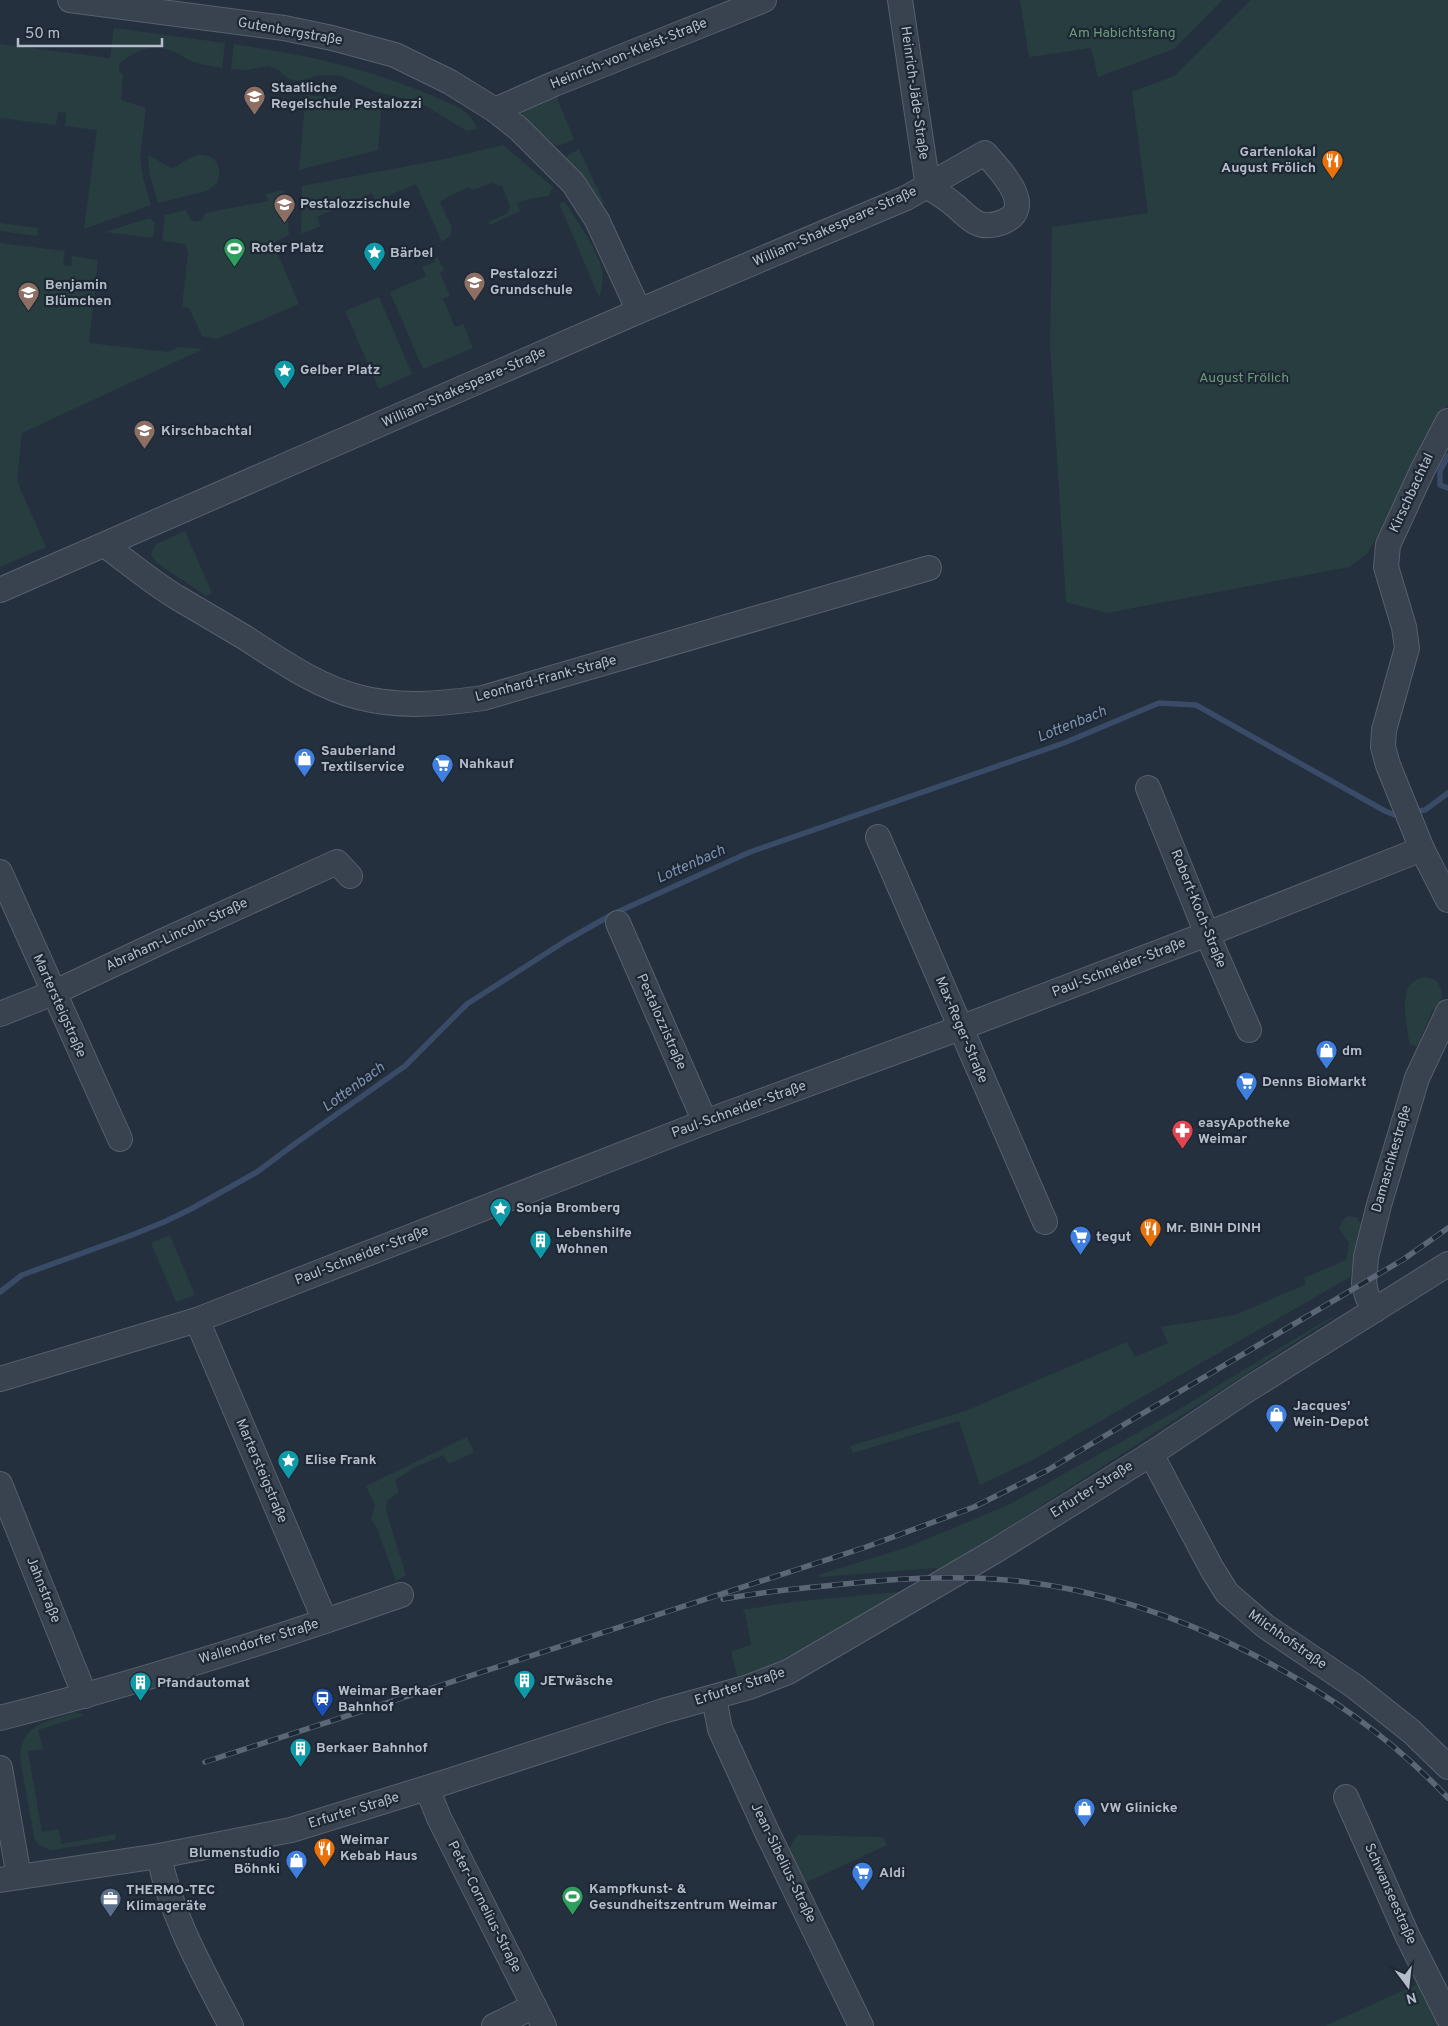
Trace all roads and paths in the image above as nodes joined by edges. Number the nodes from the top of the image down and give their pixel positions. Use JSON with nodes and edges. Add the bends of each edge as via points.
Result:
{"nodes":[{"id":1,"x":70,"y":0,"type":"edge"},
{"id":2,"x":764,"y":0,"type":"edge"},
{"id":3,"x":900,"y":0,"type":"edge"},
{"id":4,"x":496,"y":110,"type":"junction"},
{"id":5,"x":928,"y":187,"type":"joint"},
{"id":6,"x":639,"y":311,"type":"junction"},
{"id":7,"x":1448,"y":421,"type":"edge"},
{"id":8,"x":104,"y":545,"type":"junction"},
{"id":9,"x":929,"y":568,"type":"dead end"},
{"id":10,"x":0,"y":590,"type":"edge"},
{"id":11,"x":1148,"y":788,"type":"dead end"},
{"id":12,"x":878,"y":837,"type":"dead end"},
{"id":13,"x":1418,"y":840,"type":"junction"},
{"id":14,"x":0,"y":872,"type":"edge"},
{"id":15,"x":350,"y":876,"type":"dead end"},
{"id":16,"x":1448,"y":900,"type":"edge"},
{"id":17,"x":618,"y":923,"type":"dead end"},
{"id":18,"x":1207,"y":934,"type":"junction"},
{"id":19,"x":53,"y":993,"type":"junction"},
{"id":20,"x":1448,"y":1012,"type":"edge"},
{"id":21,"x":0,"y":1014,"type":"edge"},
{"id":22,"x":960,"y":1028,"type":"junction"},
{"id":23,"x":1249,"y":1030,"type":"dead end"},
{"id":24,"x":705,"y":1122,"type":"junction"},
{"id":25,"x":120,"y":1139,"type":"dead end"},
{"id":26,"x":1045,"y":1222,"type":"dead end"},
{"id":27,"x":1448,"y":1264,"type":"edge"},
{"id":28,"x":1375,"y":1310,"type":"junction"},
{"id":29,"x":197,"y":1320,"type":"junction"},
{"id":30,"x":0,"y":1380,"type":"edge"},
{"id":31,"x":1151,"y":1454,"type":"junction"},
{"id":32,"x":0,"y":1484,"type":"edge"},
{"id":33,"x":400,"y":1595,"type":"dead end"},
{"id":34,"x":325,"y":1621,"type":"junction"},
{"id":35,"x":85,"y":1696,"type":"junction"},
{"id":36,"x":714,"y":1698,"type":"junction"},
{"id":37,"x":0,"y":1718,"type":"edge"},
{"id":38,"x":1448,"y":1767,"type":"edge"},
{"id":39,"x":0,"y":1768,"type":"edge"},
{"id":40,"x":427,"y":1788,"type":"junction"},
{"id":41,"x":1346,"y":1797,"type":"dead end"},
{"id":42,"x":159,"y":1856,"type":"junction"},
{"id":43,"x":9,"y":1878,"type":"edge"},
{"id":44,"x":539,"y":2016,"type":"edge"},
{"id":45,"x":1448,"y":2017,"type":"edge"},
{"id":46,"x":231,"y":2026,"type":"edge"},
{"id":47,"x":494,"y":2026,"type":"edge"},
{"id":48,"x":861,"y":2026,"type":"edge"}],
"edges":[{"from":1,"to":4,"type":"street","name":"Gutenbergstraße","via":[[284,28],[332,38],[395,55],[450,82]]},
{"from":2,"to":4,"type":"street","name":"Heinrich-von-Kleist-Straße"},
{"from":3,"to":5,"type":"street","name":"Heinrich-Jäde-Straße"},
{"from":4,"to":6,"type":"street","name":"Gutenbergstraße","via":[[519,128],[573,183],[597,220]]},
{"from":5,"to":6,"type":"street","name":"William-Shakespeare-Straße"},
{"from":6,"to":8,"type":"street","name":"William-Shakespeare-Straße"},
{"from":7,"to":13,"type":"street","name":"Kirschbachtal","via":[[1388,545],[1386,567],[1407,648],[1383,738],[1385,756]]},
{"from":8,"to":9,"type":"street","name":"Leonhard-Frank-Straße","via":[[177,597],[304,674],[358,697],[410,704],[483,698]]},
{"from":8,"to":10,"type":"street","name":"William-Shakespeare-Straße"},
{"from":11,"to":18,"type":"street","name":"Robert-Koch-Straße"},
{"from":12,"to":22,"type":"street","name":"Max-Reger-Straße"},
{"from":13,"to":16,"type":"street"},
{"from":13,"to":18,"type":"street","name":"Paul-Schneider-Straße"},
{"from":14,"to":19,"type":"street","name":"Martersteigstraße"},
{"from":15,"to":19,"type":"street","name":"Abraham-Lincoln-Straße","via":[[337,862]]},
{"from":17,"to":24,"type":"street","name":"Pestalozzistraße"},
{"from":18,"to":22,"type":"street","name":"Paul-Schneider-Straße"},
{"from":18,"to":23,"type":"street","name":"Robert-Koch-Straße"},
{"from":19,"to":21,"type":"street","name":"Abraham-Lincoln-Straße"},
{"from":19,"to":25,"type":"street","name":"Martersteigstraße"},
{"from":20,"to":28,"type":"street","name":"Damaschkestraße","via":[[1417,1078],[1374,1222],[1364,1283]]},
{"from":22,"to":24,"type":"street","name":"Paul-Schneider-Straße"},
{"from":22,"to":26,"type":"street","name":"Max-Reger-Straße"},
{"from":24,"to":29,"type":"street","name":"Paul-Schneider-Straße"},
{"from":27,"to":28,"type":"street","name":"Erfurter Straße"},
{"from":28,"to":31,"type":"street","name":"Erfurter Straße"},
{"from":29,"to":30,"type":"street","name":"Paul-Schneider-Straße"},
{"from":29,"to":34,"type":"street","name":"Martersteigstraße"},
{"from":31,"to":36,"type":"street","name":"Erfurter Straße","via":[[810,1660],[769,1680]]},
{"from":31,"to":38,"type":"street","name":"Milchhofstraße","via":[[1226,1593],[1265,1626],[1354,1686],[1412,1732]]},
{"from":32,"to":35,"type":"street","name":"Jahnstraße"},
{"from":33,"to":34,"type":"street","name":"Wallendorfer Straße"},
{"from":34,"to":35,"type":"street","name":"Wallendorfer Straße"},
{"from":35,"to":37,"type":"street","name":"Wallendorfer Straße"},
{"from":36,"to":40,"type":"street","name":"Erfurter Straße","via":[[663,1711]]},
{"from":36,"to":48,"type":"street","name":"Jean-Sibelius-Straße","via":[[720,1729]]},
{"from":39,"to":43,"type":"street"},
{"from":40,"to":42,"type":"street","name":"Erfurter Straße","via":[[291,1830]]},
{"from":40,"to":44,"type":"street","name":"Peter-Cornelius-Straße"},
{"from":41,"to":45,"type":"street","name":"Schwanseestraße","via":[[1407,1935]]},
{"from":42,"to":43,"type":"street","name":"Erfurter Straße"},
{"from":42,"to":46,"type":"street","via":[[173,1905]]},
{"from":44,"to":47,"type":"street"}]}
